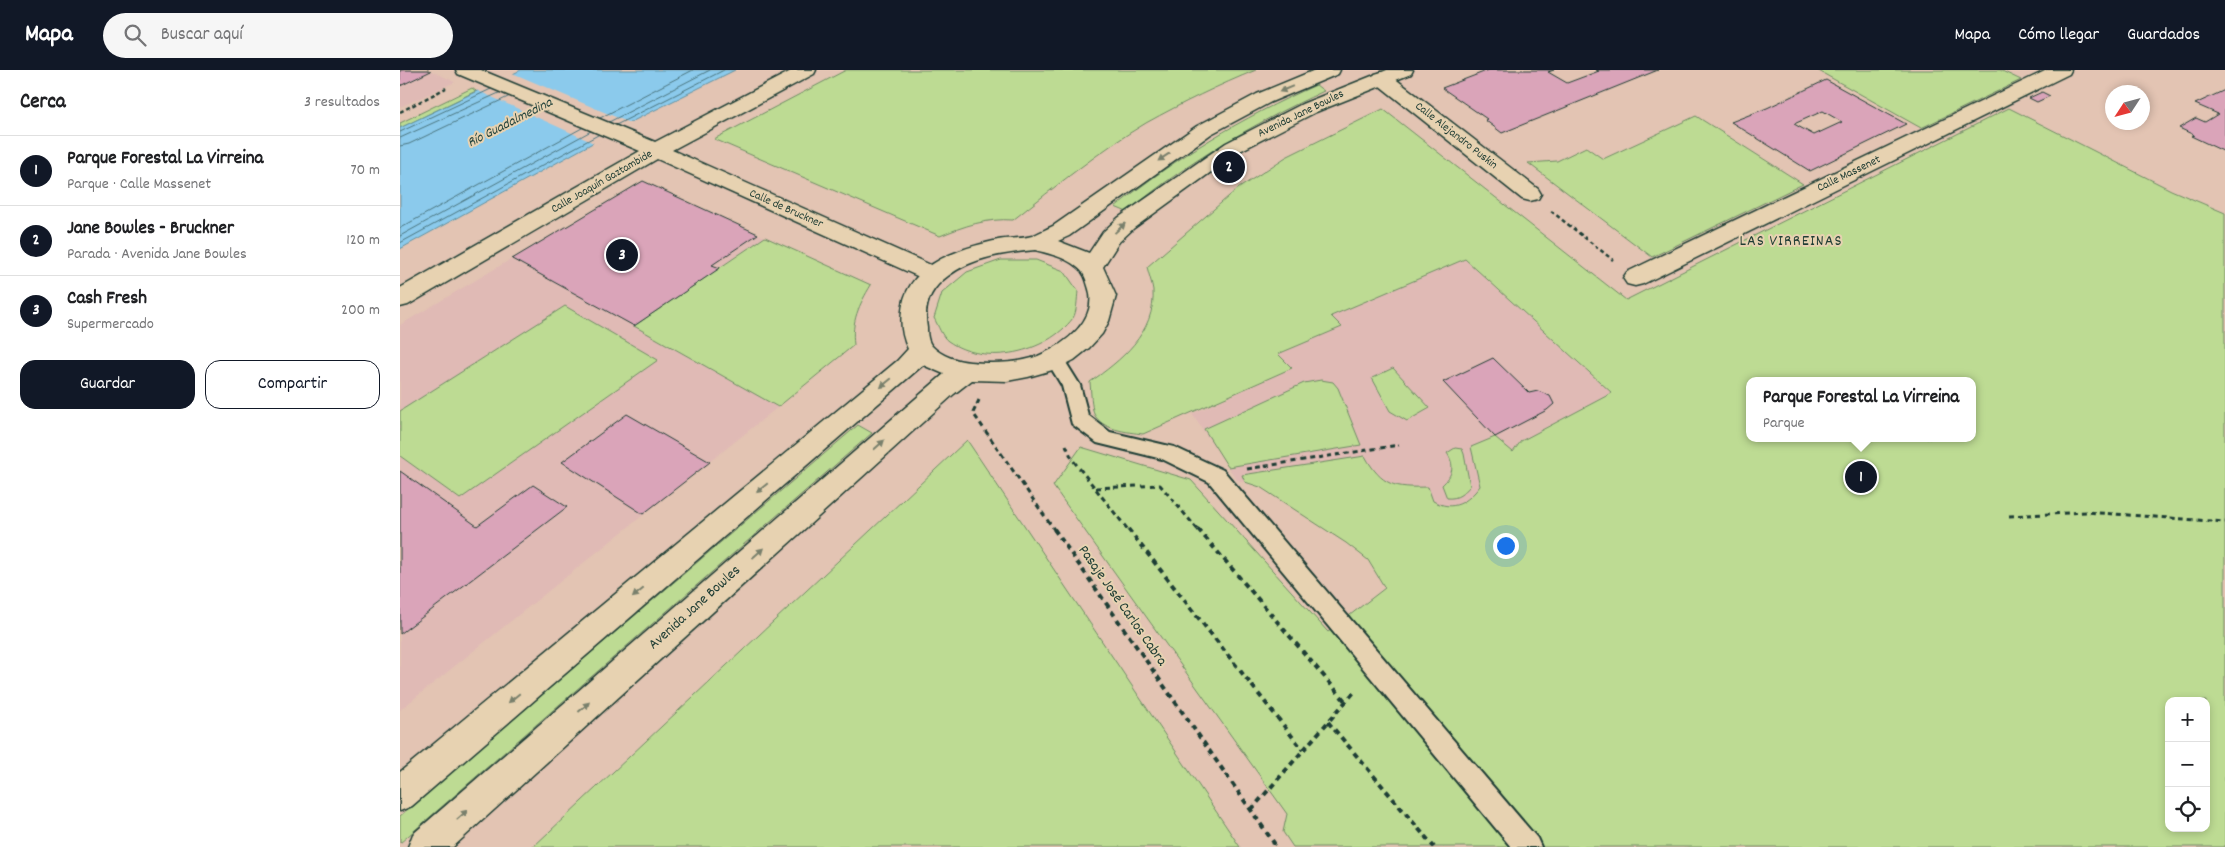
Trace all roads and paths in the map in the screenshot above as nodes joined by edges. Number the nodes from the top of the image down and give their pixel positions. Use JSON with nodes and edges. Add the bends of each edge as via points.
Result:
{"nodes":[{"id":1,"x":807,"y":70,"type":"edge"},
{"id":2,"x":1331,"y":70,"type":"edge"},
{"id":3,"x":1404,"y":70,"type":"edge"},
{"id":4,"x":2062,"y":70,"type":"edge"},
{"id":5,"x":471,"y":73,"type":"edge"},
{"id":6,"x":1382,"y":78,"type":"junction"},
{"id":7,"x":450,"y":86,"type":"dead end"},
{"id":8,"x":400,"y":112,"type":"edge"},
{"id":9,"x":646,"y":147,"type":"junction"},
{"id":10,"x":1530,"y":194,"type":"dead end"},
{"id":11,"x":1555,"y":214,"type":"dead end"},
{"id":12,"x":1035,"y":243,"type":"junction"},
{"id":13,"x":1609,"y":258,"type":"dead end"},
{"id":14,"x":1091,"y":267,"type":"junction"},
{"id":15,"x":934,"y":275,"type":"junction"},
{"id":16,"x":1635,"y":278,"type":"dead end"},
{"id":17,"x":400,"y":299,"type":"edge"},
{"id":18,"x":922,"y":350,"type":"junction"},
{"id":19,"x":1054,"y":358,"type":"junction"},
{"id":20,"x":978,"y":373,"type":"junction"},
{"id":21,"x":1065,"y":443,"type":"dead end"},
{"id":22,"x":1399,"y":445,"type":"dead end"},
{"id":23,"x":1242,"y":470,"type":"dead end"},
{"id":24,"x":1095,"y":488,"type":"junction"},
{"id":25,"x":2009,"y":516,"type":"dead end"},
{"id":26,"x":2225,"y":522,"type":"edge"},
{"id":27,"x":1378,"y":665,"type":"junction"},
{"id":28,"x":1346,"y":702,"type":"junction"},
{"id":29,"x":1328,"y":722,"type":"junction"},
{"id":30,"x":1303,"y":750,"type":"junction"},
{"id":31,"x":400,"y":794,"type":"edge"},
{"id":32,"x":1251,"y":810,"type":"junction"},
{"id":33,"x":426,"y":847,"type":"edge"},
{"id":34,"x":1272,"y":847,"type":"edge"},
{"id":35,"x":1434,"y":847,"type":"edge"},
{"id":36,"x":1528,"y":847,"type":"edge"}],
"edges":[{"from":1,"to":9,"type":"main road","name":"Calle Joaquín Gaztambide"},
{"from":2,"to":12,"type":"main road","name":"Avenida Jane Bowles","one_way":true,"via":[[1264,98],[1204,130],[1061,231]]},
{"from":3,"to":6,"type":"main road","name":"Avenida Jane Bowles"},
{"from":4,"to":16,"type":"main road","name":"Calle Massenet"},
{"from":5,"to":9,"type":"main road","name":"Calle de Bruckner"},
{"from":6,"to":10,"type":"main road","name":"Calle Alejandro Puskin"},
{"from":14,"to":6,"type":"main road","name":"Avenida Jane Bowles","one_way":true,"via":[[1111,237],[1126,223],[1233,147],[1309,108]]},
{"from":7,"to":8,"type":"path"},
{"from":9,"to":15,"type":"main road","name":"Calle de Bruckner"},
{"from":9,"to":17,"type":"main road","name":"Calle Joaquín Gaztambide"},
{"from":11,"to":13,"type":"path"},
{"from":12,"to":14,"type":"main road","via":[[1062,249]]},
{"from":12,"to":15,"type":"main road","via":[[984,249]]},
{"from":14,"to":19,"type":"main road","via":[[1104,296],[1093,328],[1073,348]]},
{"from":15,"to":18,"type":"main road","via":[[913,309],[914,330]]},
{"from":18,"to":20,"type":"main road","via":[[940,364]]},
{"from":18,"to":31,"type":"main road","one_way":true,"via":[[906,367]]},
{"from":19,"to":20,"type":"main road","via":[[1030,369]]},
{"from":19,"to":27,"type":"lane","via":[[1070,385],[1078,419],[1104,438],[1168,452],[1216,476]]},
{"from":20,"to":32,"type":"path","name":"Pasaje José Carlos Cabra","via":[[973,413]]},
{"from":33,"to":20,"type":"main road","name":"Avenida Jane Bowles","one_way":true,"via":[[938,393]]},
{"from":21,"to":24,"type":"path","via":[[1072,459]]},
{"from":22,"to":23,"type":"path"},
{"from":24,"to":28,"type":"path","via":[[1160,485]]},
{"from":24,"to":30,"type":"path"},
{"from":25,"to":26,"type":"path","via":[[2086,512]]},
{"from":27,"to":28,"type":"path"},
{"from":27,"to":36,"type":"lane"},
{"from":28,"to":29,"type":"path"},
{"from":29,"to":30,"type":"path"},
{"from":29,"to":35,"type":"path"},
{"from":30,"to":32,"type":"path"},
{"from":32,"to":34,"type":"path","name":"Pasaje José Carlos Cabra","via":[[1274,843]]}]}
